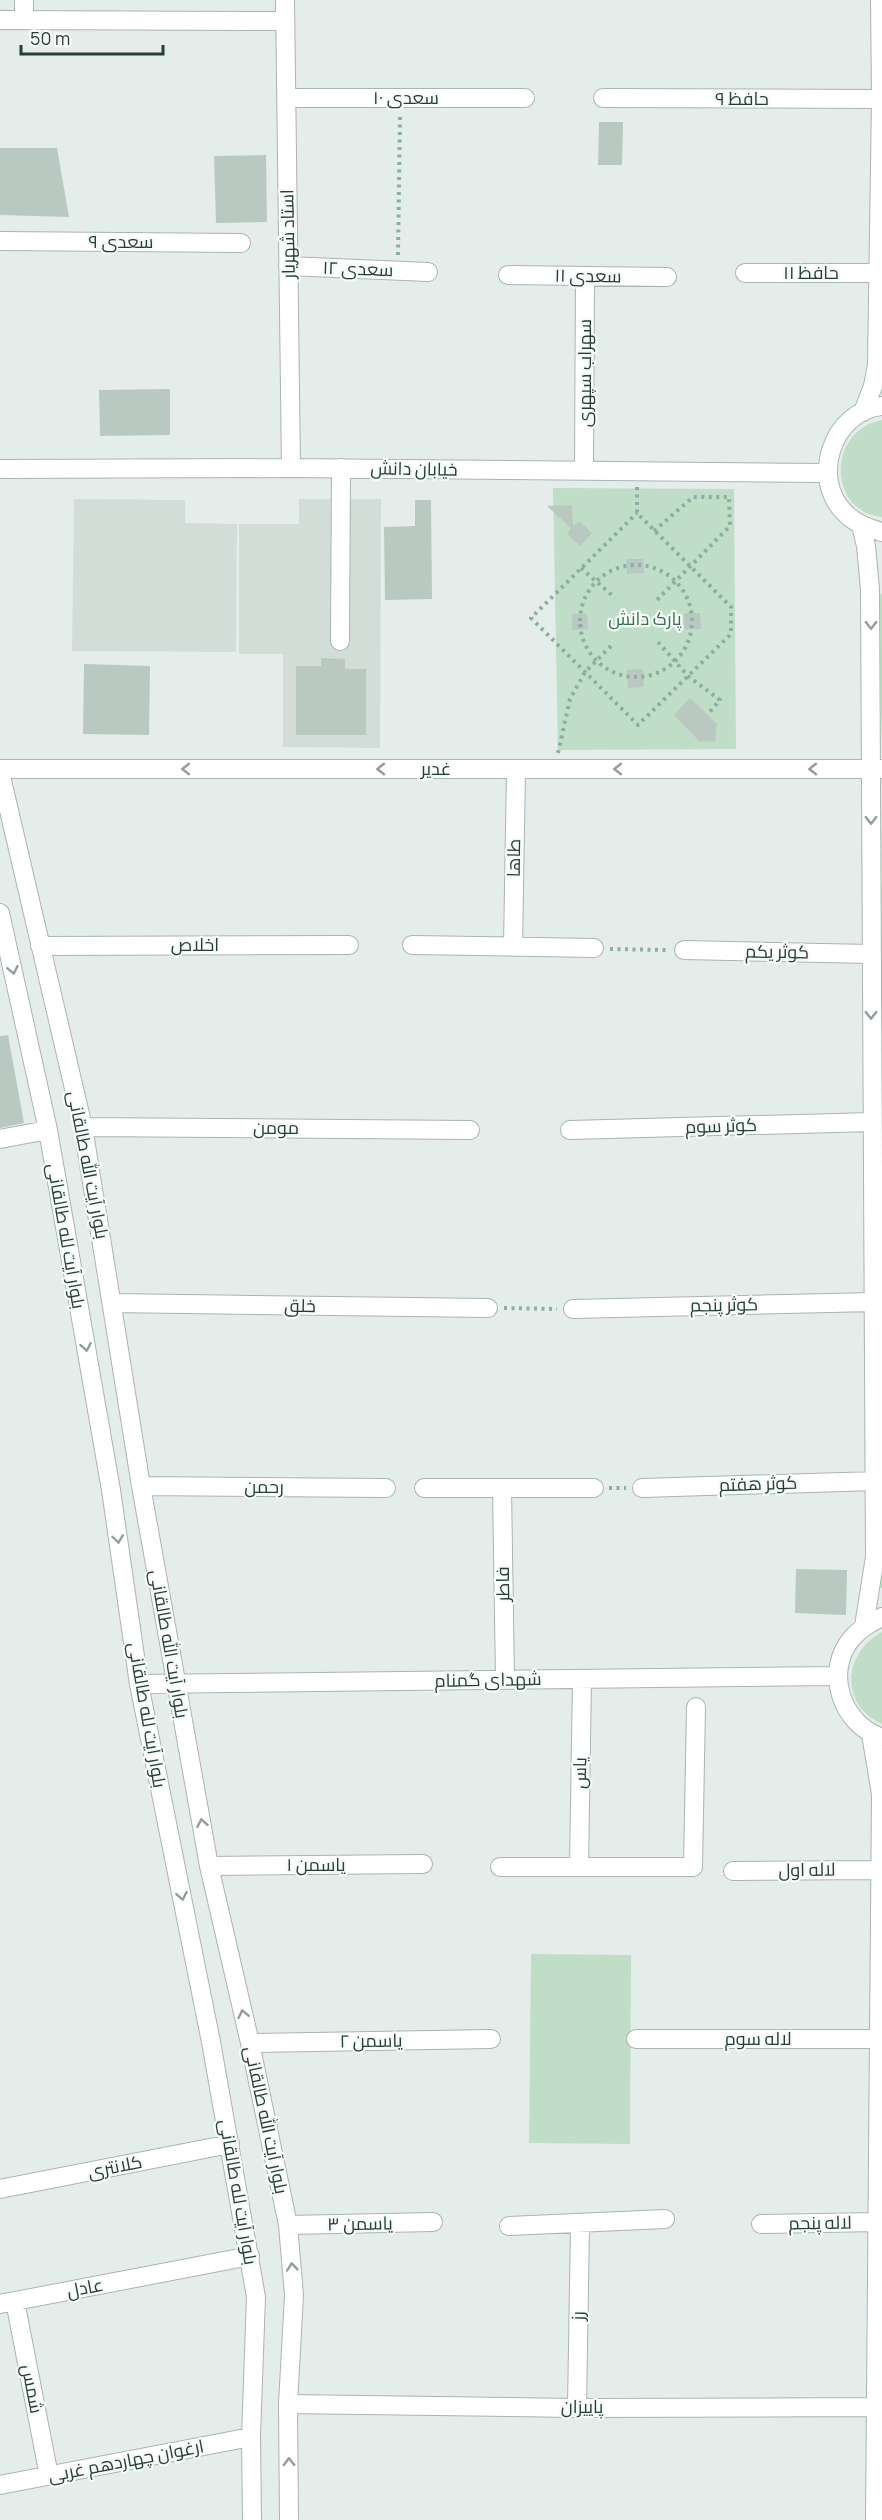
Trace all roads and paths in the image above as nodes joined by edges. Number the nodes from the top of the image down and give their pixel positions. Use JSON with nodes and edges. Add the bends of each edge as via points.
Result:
{"nodes":[{"id":1,"x":24,"y":0,"type":"edge"},
{"id":2,"x":285,"y":0,"type":"edge"},
{"id":3,"x":880,"y":0,"type":"edge"},
{"id":4,"x":0,"y":20,"type":"edge"},
{"id":5,"x":24,"y":20,"type":"junction"},
{"id":6,"x":285,"y":21,"type":"junction"},
{"id":7,"x":286,"y":98,"type":"junction"},
{"id":8,"x":401,"y":98,"type":"junction"},
{"id":9,"x":525,"y":98,"type":"dead end"},
{"id":10,"x":603,"y":98,"type":"dead end"},
{"id":11,"x":881,"y":99,"type":"edge"},
{"id":12,"x":0,"y":242,"type":"edge"},
{"id":13,"x":241,"y":243,"type":"dead end"},
{"id":14,"x":288,"y":266,"type":"junction"},
{"id":15,"x":398,"y":271,"type":"junction"},
{"id":16,"x":428,"y":272,"type":"dead end"},
{"id":17,"x":745,"y":273,"type":"dead end"},
{"id":18,"x":877,"y":273,"type":"junction"},
{"id":19,"x":508,"y":275,"type":"dead end"},
{"id":20,"x":585,"y":276,"type":"junction"},
{"id":21,"x":667,"y":277,"type":"dead end"},
{"id":22,"x":879,"y":368,"type":"edge"},
{"id":23,"x":882,"y":406,"type":"edge"},
{"id":24,"x":863,"y":412,"type":"junction"},
{"id":25,"x":291,"y":468,"type":"junction"},
{"id":26,"x":341,"y":468,"type":"junction"},
{"id":27,"x":0,"y":469,"type":"edge"},
{"id":28,"x":584,"y":471,"type":"junction"},
{"id":29,"x":636,"y":471,"type":"junction"},
{"id":30,"x":827,"y":473,"type":"junction"},
{"id":31,"x":637,"y":513,"type":"junction"},
{"id":32,"x":861,"y":525,"type":"junction"},
{"id":33,"x":654,"y":531,"type":"junction"},
{"id":34,"x":882,"y":532,"type":"edge"},
{"id":35,"x":690,"y":567,"type":"junction"},
{"id":36,"x":581,"y":568,"type":"junction"},
{"id":37,"x":882,"y":573,"type":"edge"},
{"id":38,"x":596,"y":581,"type":"junction"},
{"id":39,"x":676,"y":581,"type":"junction"},
{"id":40,"x":870,"y":589,"type":"junction"},
{"id":41,"x":615,"y":598,"type":"dead end"},
{"id":42,"x":657,"y":600,"type":"dead end"},
{"id":43,"x":340,"y":641,"type":"dead end"},
{"id":44,"x":614,"y":642,"type":"dead end"},
{"id":45,"x":658,"y":642,"type":"dead end"},
{"id":46,"x":596,"y":661,"type":"junction"},
{"id":47,"x":676,"y":661,"type":"junction"},
{"id":48,"x":585,"y":672,"type":"junction"},
{"id":49,"x":688,"y":676,"type":"junction"},
{"id":50,"x":707,"y":715,"type":"dead end"},
{"id":51,"x":516,"y":769,"type":"junction"},
{"id":52,"x":558,"y":769,"type":"junction"},
{"id":53,"x":877,"y":769,"type":"edge"},
{"id":54,"x":0,"y":771,"type":"edge"},
{"id":55,"x":0,"y":913,"type":"edge"},
{"id":56,"x":349,"y":945,"type":"dead end"},
{"id":57,"x":412,"y":945,"type":"dead end"},
{"id":58,"x":40,"y":946,"type":"junction"},
{"id":59,"x":513,"y":946,"type":"junction"},
{"id":60,"x":594,"y":948,"type":"joint"},
{"id":61,"x":684,"y":950,"type":"joint"},
{"id":62,"x":871,"y":954,"type":"junction"},
{"id":63,"x":872,"y":1122,"type":"junction"},
{"id":64,"x":83,"y":1127,"type":"junction"},
{"id":65,"x":48,"y":1130,"type":"junction"},
{"id":66,"x":470,"y":1130,"type":"dead end"},
{"id":67,"x":570,"y":1130,"type":"dead end"},
{"id":68,"x":0,"y":1139,"type":"edge"},
{"id":69,"x":875,"y":1302,"type":"junction"},
{"id":70,"x":112,"y":1303,"type":"junction"},
{"id":71,"x":488,"y":1308,"type":"joint"},
{"id":72,"x":573,"y":1309,"type":"joint"},
{"id":73,"x":875,"y":1481,"type":"junction"},
{"id":74,"x":141,"y":1486,"type":"junction"},
{"id":75,"x":386,"y":1488,"type":"dead end"},
{"id":76,"x":424,"y":1488,"type":"dead end"},
{"id":77,"x":502,"y":1488,"type":"junction"},
{"id":78,"x":594,"y":1488,"type":"joint"},
{"id":79,"x":642,"y":1488,"type":"joint"},
{"id":80,"x":882,"y":1617,"type":"edge"},
{"id":81,"x":864,"y":1626,"type":"junction"},
{"id":82,"x":838,"y":1676,"type":"junction"},
{"id":83,"x":582,"y":1678,"type":"junction"},
{"id":84,"x":505,"y":1679,"type":"junction"},
{"id":85,"x":177,"y":1683,"type":"junction"},
{"id":86,"x":139,"y":1684,"type":"junction"},
{"id":87,"x":696,"y":1707,"type":"dead end"},
{"id":88,"x":876,"y":1736,"type":"edge"},
{"id":89,"x":423,"y":1864,"type":"dead end"},
{"id":90,"x":209,"y":1866,"type":"junction"},
{"id":91,"x":500,"y":1867,"type":"dead end"},
{"id":92,"x":579,"y":1867,"type":"junction"},
{"id":93,"x":881,"y":1870,"type":"edge"},
{"id":94,"x":733,"y":1871,"type":"dead end"},
{"id":95,"x":491,"y":2039,"type":"dead end"},
{"id":96,"x":636,"y":2039,"type":"dead end"},
{"id":97,"x":879,"y":2039,"type":"junction"},
{"id":98,"x":250,"y":2043,"type":"junction"},
{"id":99,"x":230,"y":2144,"type":"junction"},
{"id":100,"x":0,"y":2189,"type":"edge"},
{"id":101,"x":665,"y":2219,"type":"dead end"},
{"id":102,"x":433,"y":2222,"type":"dead end"},
{"id":103,"x":879,"y":2222,"type":"junction"},
{"id":104,"x":580,"y":2224,"type":"junction"},
{"id":105,"x":761,"y":2224,"type":"dead end"},
{"id":106,"x":288,"y":2225,"type":"junction"},
{"id":107,"x":508,"y":2226,"type":"dead end"},
{"id":108,"x":250,"y":2256,"type":"junction"},
{"id":109,"x":8,"y":2303,"type":"edge"},
{"id":110,"x":288,"y":2404,"type":"junction"},
{"id":111,"x":879,"y":2407,"type":"edge"},
{"id":112,"x":577,"y":2408,"type":"junction"},
{"id":113,"x":251,"y":2437,"type":"junction"},
{"id":114,"x":49,"y":2476,"type":"junction"},
{"id":115,"x":0,"y":2485,"type":"edge"},
{"id":116,"x":252,"y":2520,"type":"edge"},
{"id":117,"x":289,"y":2520,"type":"edge"},
{"id":118,"x":875,"y":2520,"type":"edge"}],
"edges":[{"from":1,"to":5,"type":"street"},
{"from":2,"to":6,"type":"street","name":"استاد شهریار"},
{"from":3,"to":11,"type":"street"},
{"from":4,"to":5,"type":"street"},
{"from":5,"to":6,"type":"street"},
{"from":6,"to":7,"type":"street","name":"استاد شهریار"},
{"from":7,"to":8,"type":"street","name":"سعدی ۱۰"},
{"from":7,"to":14,"type":"street","name":"استاد شهریار"},
{"from":8,"to":9,"type":"street","name":"سعدی ۱۰"},
{"from":8,"to":15,"type":"path"},
{"from":10,"to":11,"type":"street","name":"حافظ ۹"},
{"from":11,"to":18,"type":"street"},
{"from":12,"to":13,"type":"street","name":"سعدی ۹"},
{"from":14,"to":15,"type":"street","name":"سعدی ۱۲"},
{"from":14,"to":25,"type":"street","name":"استاد شهریار"},
{"from":15,"to":16,"type":"street","name":"سعدی ۱۲"},
{"from":17,"to":18,"type":"street","name":"حافظ ۱۱"},
{"from":18,"to":22,"type":"street"},
{"from":19,"to":20,"type":"street","name":"سعدی ۱۱"},
{"from":20,"to":21,"type":"street","name":"سعدی ۱۱"},
{"from":20,"to":28,"type":"street","name":"سهراب سپهری"},
{"from":22,"to":24,"type":"street"},
{"from":23,"to":24,"type":"street"},
{"from":24,"to":30,"type":"street","via":[[838,433]]},
{"from":25,"to":26,"type":"street","name":"خیابان دانش"},
{"from":25,"to":27,"type":"street","name":"خیابان دانش"},
{"from":26,"to":28,"type":"street","name":"خیابان دانش"},
{"from":26,"to":43,"type":"street"},
{"from":28,"to":29,"type":"street","name":"خیابان دانش"},
{"from":29,"to":30,"type":"street","name":"خیابان دانش"},
{"from":29,"to":31,"type":"path"},
{"from":30,"to":32,"type":"street","via":[[832,494],[844,512]]},
{"from":31,"to":33,"type":"path"},
{"from":31,"to":36,"type":"path"},
{"from":32,"to":34,"type":"street"},
{"from":32,"to":40,"type":"street"},
{"from":33,"to":35,"type":"path"},
{"from":33,"to":35,"type":"path","via":[[693,497],[729,497],[730,526]]},
{"from":35,"to":39,"type":"path"},
{"from":35,"to":49,"type":"path","via":[[731,607],[731,634]]},
{"from":36,"to":38,"type":"path"},
{"from":36,"to":48,"type":"path","via":[[531,618]]},
{"from":37,"to":40,"type":"street"},
{"from":38,"to":39,"type":"path","via":[[627,565],[644,565],[662,570]]},
{"from":38,"to":41,"type":"path"},
{"from":38,"to":46,"type":"path","via":[[580,614],[580,630]]},
{"from":39,"to":42,"type":"path"},
{"from":39,"to":47,"type":"path","via":[[687,596],[692,629],[687,647]]},
{"from":40,"to":53,"type":"street","one_way":true},
{"from":44,"to":46,"type":"path"},
{"from":45,"to":47,"type":"path"},
{"from":46,"to":47,"type":"path","via":[[610,671],[644,677],[661,672]]},
{"from":46,"to":48,"type":"path"},
{"from":47,"to":49,"type":"path"},
{"from":48,"to":49,"type":"path","via":[[638,725]]},
{"from":48,"to":52,"type":"path","via":[[570,699],[558,750]]},
{"from":49,"to":50,"type":"path","via":[[720,700]]},
{"from":51,"to":52,"type":"street","name":"غدیر"},
{"from":51,"to":54,"type":"street","name":"غدیر","one_way":true},
{"from":51,"to":59,"type":"street","name":"طاها"},
{"from":53,"to":52,"type":"street","name":"غدیر","one_way":true},
{"from":53,"to":62,"type":"street","one_way":true},
{"from":54,"to":58,"type":"street","name":"بلوار آیت الله طالقانی"},
{"from":55,"to":65,"type":"street","name":"بلوار آیت لله طالقانی","one_way":true},
{"from":56,"to":58,"type":"street","name":"اخلاص"},
{"from":57,"to":59,"type":"street"},
{"from":58,"to":64,"type":"street","name":"بلوار آیت الله طالقانی"},
{"from":59,"to":60,"type":"street"},
{"from":60,"to":61,"type":"path"},
{"from":61,"to":62,"type":"street","name":"کوثر یکم"},
{"from":62,"to":63,"type":"street","one_way":true},
{"from":63,"to":67,"type":"street","name":"کوثر سوم"},
{"from":63,"to":69,"type":"street"},
{"from":64,"to":66,"type":"street","name":"مومن"},
{"from":64,"to":70,"type":"street","name":"بلوار آیت الله طالقانی"},
{"from":65,"to":68,"type":"street"},
{"from":65,"to":86,"type":"street","name":"بلوار آیت لله طالقانی","one_way":true,"via":[[111,1490]]},
{"from":69,"to":72,"type":"street","name":"کوثر پنجم"},
{"from":69,"to":73,"type":"street"},
{"from":70,"to":71,"type":"street","name":"خلق"},
{"from":70,"to":74,"type":"street","name":"بلوار آیت الله طالقانی"},
{"from":71,"to":72,"type":"path"},
{"from":73,"to":79,"type":"street","name":"کوثر هفتم"},
{"from":73,"to":81,"type":"street","via":[[875,1557]]},
{"from":74,"to":75,"type":"street","name":"رحمن"},
{"from":74,"to":85,"type":"street","name":"بلوار آیت الله طالقانی"},
{"from":76,"to":77,"type":"street"},
{"from":77,"to":78,"type":"street"},
{"from":77,"to":84,"type":"street","name":"فاطر"},
{"from":78,"to":79,"type":"path"},
{"from":80,"to":81,"type":"street"},
{"from":81,"to":82,"type":"street","via":[[841,1657]]},
{"from":82,"to":83,"type":"street","name":"شهدای گمنام"},
{"from":82,"to":88,"type":"street","via":[[846,1709],[857,1723]]},
{"from":83,"to":84,"type":"street","name":"شهدای گمنام"},
{"from":83,"to":92,"type":"street","name":"یاس"},
{"from":84,"to":85,"type":"street","name":"شهدای گمنام"},
{"from":85,"to":86,"type":"street","name":"شهدای گمنام"},
{"from":90,"to":85,"type":"street","name":"بلوار آیت الله طالقانی","one_way":true},
{"from":86,"to":99,"type":"street","name":"بلوار آیت لله طالقانی","one_way":true},
{"from":87,"to":92,"type":"street","via":[[693,1868]]},
{"from":88,"to":93,"type":"street"},
{"from":89,"to":90,"type":"street","name":"یاسمن ۱"},
{"from":98,"to":90,"type":"street","name":"بلوار آیت الله طالقانی","one_way":true},
{"from":91,"to":92,"type":"street"},
{"from":93,"to":94,"type":"street","name":"لاله اول"},
{"from":93,"to":97,"type":"street"},
{"from":95,"to":98,"type":"street","name":"یاسمن ۲"},
{"from":96,"to":97,"type":"street","name":"لاله سوم"},
{"from":97,"to":103,"type":"street"},
{"from":98,"to":106,"type":"street","name":"بلوار آیت الله طالقانی"},
{"from":99,"to":100,"type":"street","name":"کلانتری"},
{"from":99,"to":108,"type":"street","name":"بلوار آیت لله طالقانی"},
{"from":101,"to":104,"type":"street"},
{"from":102,"to":106,"type":"street","name":"یاسمن ۳"},
{"from":103,"to":105,"type":"street","name":"لاله پنجم"},
{"from":103,"to":111,"type":"street"},
{"from":104,"to":107,"type":"street"},
{"from":104,"to":112,"type":"street","name":"رز"},
{"from":110,"to":106,"type":"street","name":"بلوار آیت الله طالقانی","one_way":true,"via":[[294,2295]]},
{"from":108,"to":109,"type":"street","name":"عادل"},
{"from":108,"to":113,"type":"street","name":"بلوار آیت لله طالقانی","via":[[256,2296]]},
{"from":109,"to":114,"type":"street","name":"شمس"},
{"from":110,"to":112,"type":"street","name":"پاییزان"},
{"from":117,"to":110,"type":"street","name":"بلوار آیت الله طالقانی","one_way":true},
{"from":111,"to":112,"type":"street","name":"پاییزان"},
{"from":111,"to":118,"type":"street"},
{"from":113,"to":114,"type":"street","name":"ارغوان چهاردهم غربی"},
{"from":113,"to":116,"type":"street","name":"بلوار آیت لله طالقانی"},
{"from":114,"to":115,"type":"street","name":"ارغوان چهاردهم غربی"}]}
